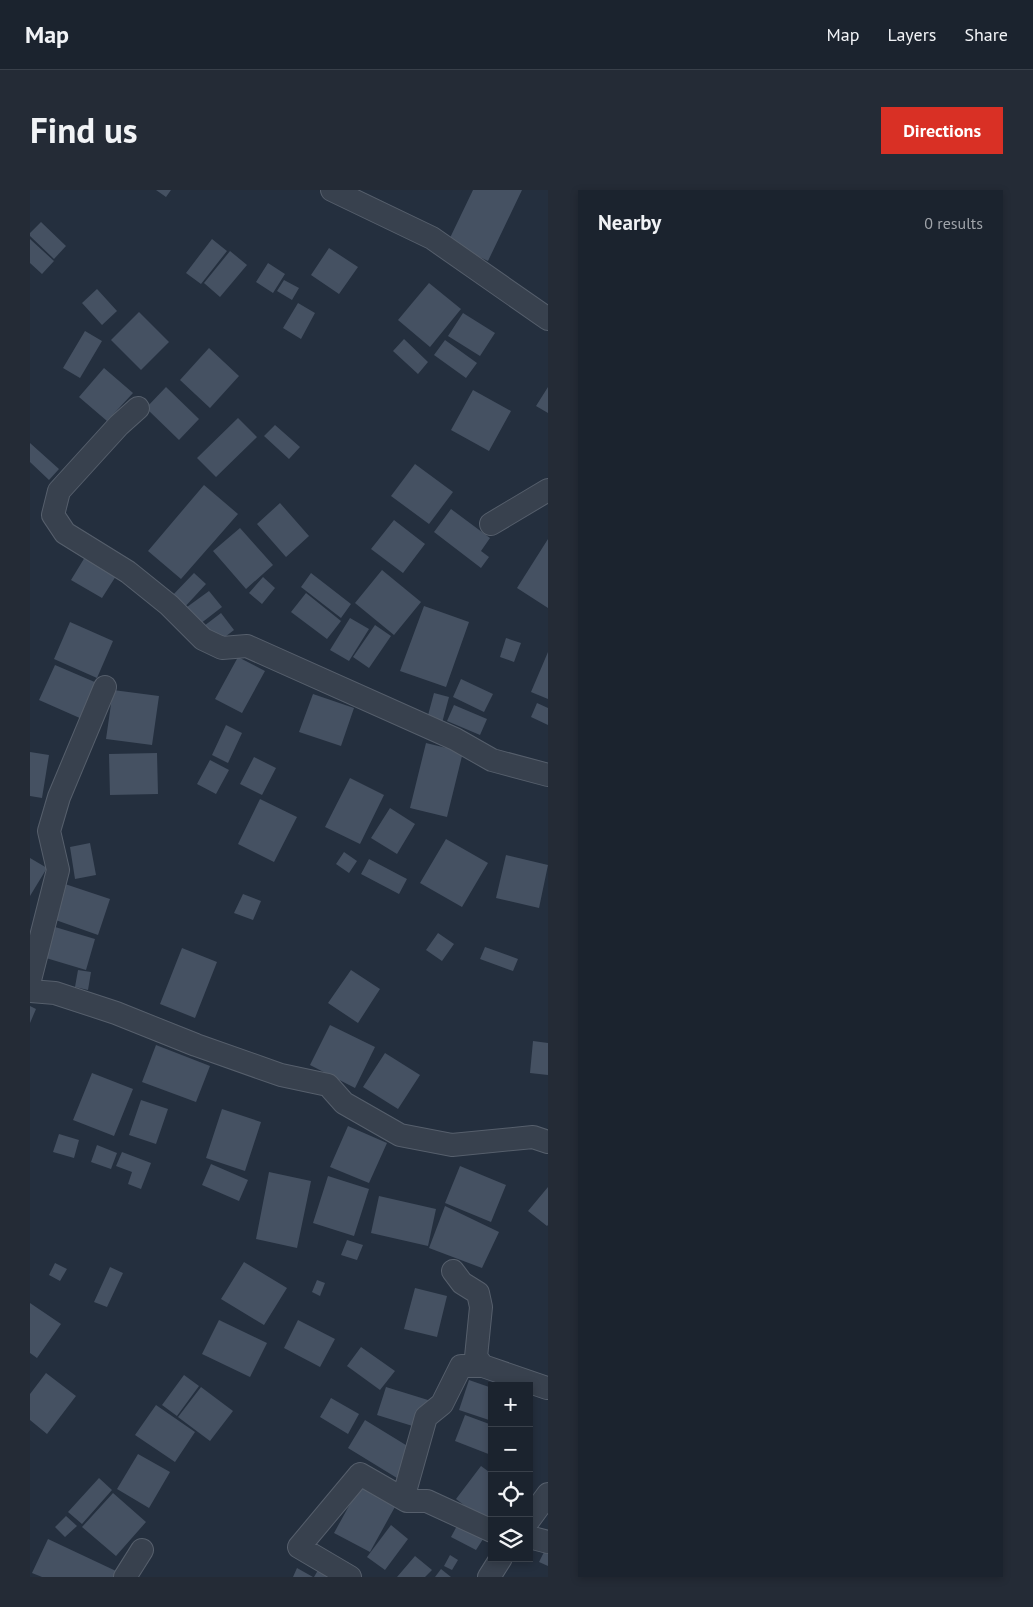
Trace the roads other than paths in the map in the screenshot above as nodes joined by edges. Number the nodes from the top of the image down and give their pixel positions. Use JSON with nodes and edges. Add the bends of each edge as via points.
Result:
{"nodes":[{"id":1,"x":343,"y":192,"type":"edge"},
{"id":2,"x":548,"y":319,"type":"edge"},
{"id":3,"x":138,"y":408,"type":"dead end"},
{"id":4,"x":548,"y":490,"type":"edge"},
{"id":5,"x":491,"y":524,"type":"dead end"},
{"id":6,"x":105,"y":687,"type":"dead end"},
{"id":7,"x":548,"y":775,"type":"edge"},
{"id":8,"x":30,"y":980,"type":"edge"},
{"id":9,"x":30,"y":990,"type":"edge"},
{"id":10,"x":548,"y":1142,"type":"edge"},
{"id":11,"x":453,"y":1271,"type":"dead end"},
{"id":12,"x":483,"y":1366,"type":"junction"},
{"id":13,"x":548,"y":1384,"type":"edge"},
{"id":14,"x":548,"y":1494,"type":"edge"},
{"id":15,"x":408,"y":1501,"type":"junction"},
{"id":16,"x":531,"y":1517,"type":"edge"},
{"id":17,"x":488,"y":1529,"type":"edge"},
{"id":18,"x":533,"y":1537,"type":"edge"},
{"id":19,"x":548,"y":1542,"type":"edge"},
{"id":20,"x":142,"y":1550,"type":"dead end"},
{"id":21,"x":498,"y":1562,"type":"edge"},
{"id":22,"x":125,"y":1577,"type":"edge"},
{"id":23,"x":350,"y":1577,"type":"edge"},
{"id":24,"x":489,"y":1577,"type":"edge"}],
"edges":[{"from":1,"to":2,"type":"street","via":[[432,238]]},
{"from":3,"to":7,"type":"street","via":[[59,491],[53,514],[65,532],[128,572],[169,605],[203,639],[222,648],[247,646],[455,739],[492,760]]},
{"from":4,"to":5,"type":"street"},
{"from":6,"to":8,"type":"street","via":[[59,797],[49,832],[58,870]]},
{"from":9,"to":10,"type":"street","via":[[55,993],[116,1013],[281,1075],[328,1085],[344,1103],[400,1135],[452,1145],[533,1137]]},
{"from":11,"to":12,"type":"street","via":[[462,1283],[478,1293],[476,1357]]},
{"from":12,"to":13,"type":"street"},
{"from":12,"to":15,"type":"street","via":[[461,1366],[442,1404],[426,1417],[406,1488]]},
{"from":14,"to":16,"type":"street"},
{"from":15,"to":17,"type":"street","via":[[427,1501]]},
{"from":15,"to":23,"type":"street","via":[[360,1474],[299,1547]]},
{"from":18,"to":19,"type":"street"},
{"from":20,"to":22,"type":"street"},
{"from":21,"to":24,"type":"street"}]}
